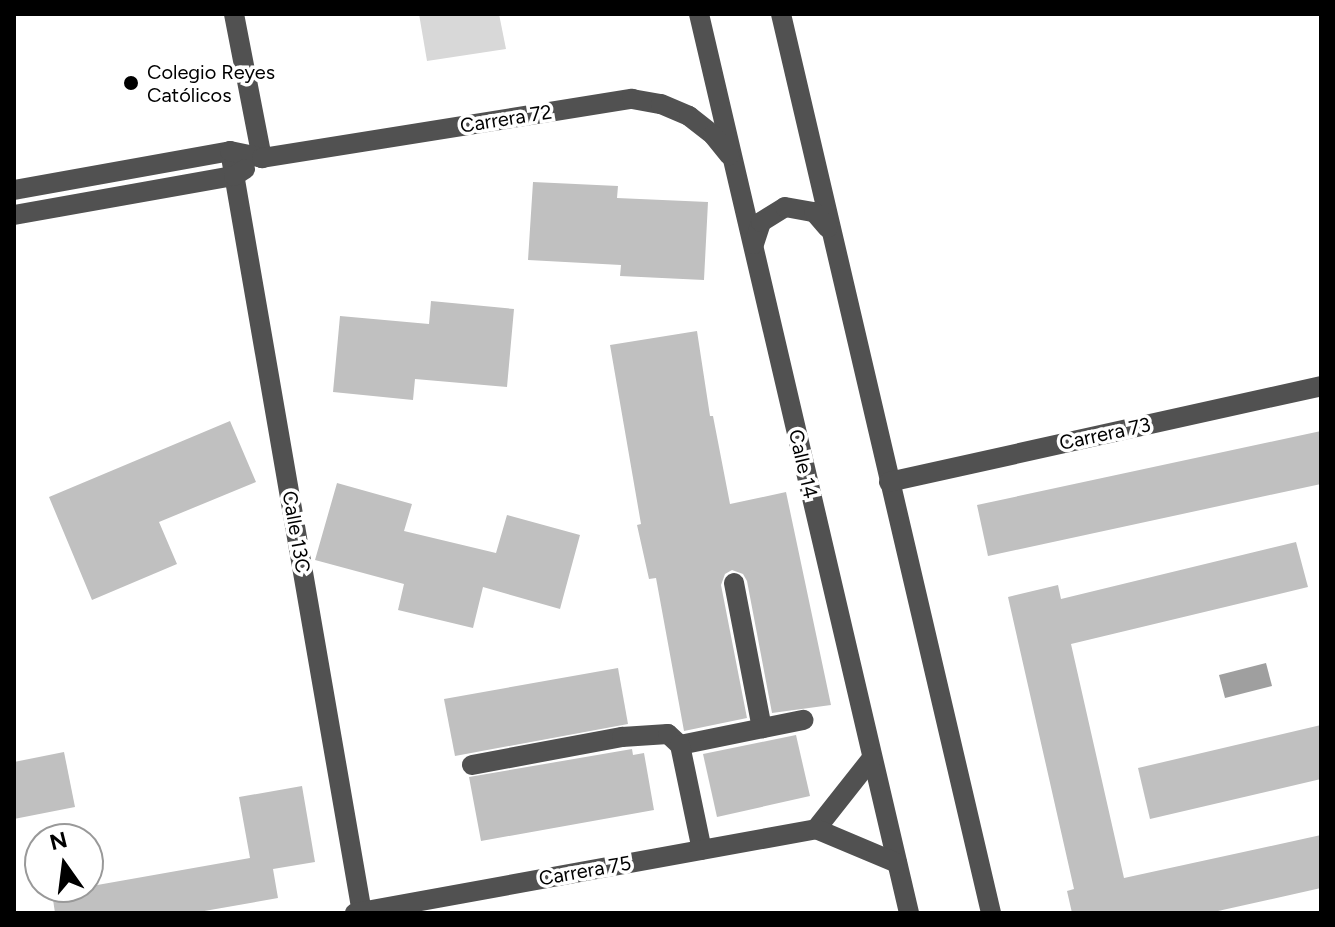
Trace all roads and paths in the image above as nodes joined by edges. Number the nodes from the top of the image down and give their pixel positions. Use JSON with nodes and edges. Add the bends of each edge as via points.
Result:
{"nodes":[{"id":1,"x":234,"y":14,"type":"edge"},
{"id":2,"x":699,"y":14,"type":"edge"},
{"id":3,"x":781,"y":14,"type":"edge"},
{"id":4,"x":230,"y":151,"type":"junction"},
{"id":5,"x":262,"y":158,"type":"junction"},
{"id":6,"x":732,"y":158,"type":"junction"},
{"id":7,"x":234,"y":176,"type":"junction"},
{"id":8,"x":14,"y":190,"type":"edge"},
{"id":9,"x":14,"y":215,"type":"edge"},
{"id":10,"x":831,"y":235,"type":"junction"},
{"id":11,"x":754,"y":250,"type":"junction"},
{"id":12,"x":1321,"y":386,"type":"edge"},
{"id":13,"x":889,"y":482,"type":"junction"},
{"id":14,"x":734,"y":583,"type":"dead end"},
{"id":15,"x":803,"y":720,"type":"dead end"},
{"id":16,"x":762,"y":728,"type":"junction"},
{"id":17,"x":680,"y":745,"type":"junction"},
{"id":18,"x":872,"y":758,"type":"junction"},
{"id":19,"x":472,"y":765,"type":"dead end"},
{"id":20,"x":816,"y":829,"type":"junction"},
{"id":21,"x":702,"y":850,"type":"junction"},
{"id":22,"x":897,"y":863,"type":"junction"},
{"id":23,"x":359,"y":913,"type":"edge"},
{"id":24,"x":909,"y":913,"type":"edge"},
{"id":25,"x":991,"y":913,"type":"edge"}],
"edges":[{"from":1,"to":5,"type":"street"},
{"from":2,"to":6,"type":"street","name":"Calle 14"},
{"from":3,"to":10,"type":"street"},
{"from":4,"to":5,"type":"street","name":"Carrera 72"},
{"from":4,"to":7,"type":"street","name":"Calle 13C"},
{"from":4,"to":8,"type":"street","name":"Carrera 72"},
{"from":5,"to":6,"type":"street","name":"Carrera 72","via":[[632,99],[689,116]]},
{"from":5,"to":7,"type":"street","name":"Carrera 72"},
{"from":6,"to":11,"type":"street","name":"Calle 14"},
{"from":7,"to":9,"type":"street","name":"Carrera 72"},
{"from":7,"to":23,"type":"street","name":"Calle 13C"},
{"from":10,"to":11,"type":"street","via":[[814,212],[785,207],[761,222]]},
{"from":10,"to":13,"type":"street"},
{"from":11,"to":18,"type":"street","name":"Calle 14"},
{"from":12,"to":13,"type":"street","name":"Carrera 73"},
{"from":13,"to":25,"type":"street"},
{"from":14,"to":16,"type":"street"},
{"from":15,"to":16,"type":"street"},
{"from":16,"to":17,"type":"street"},
{"from":17,"to":19,"type":"street","via":[[660,731]]},
{"from":17,"to":21,"type":"street"},
{"from":18,"to":20,"type":"street"},
{"from":18,"to":22,"type":"street","name":"Calle 14"},
{"from":20,"to":21,"type":"street","name":"Carrera 75"},
{"from":20,"to":22,"type":"street"},
{"from":21,"to":23,"type":"street","name":"Carrera 75"},
{"from":22,"to":24,"type":"street","name":"Calle 14"}]}
